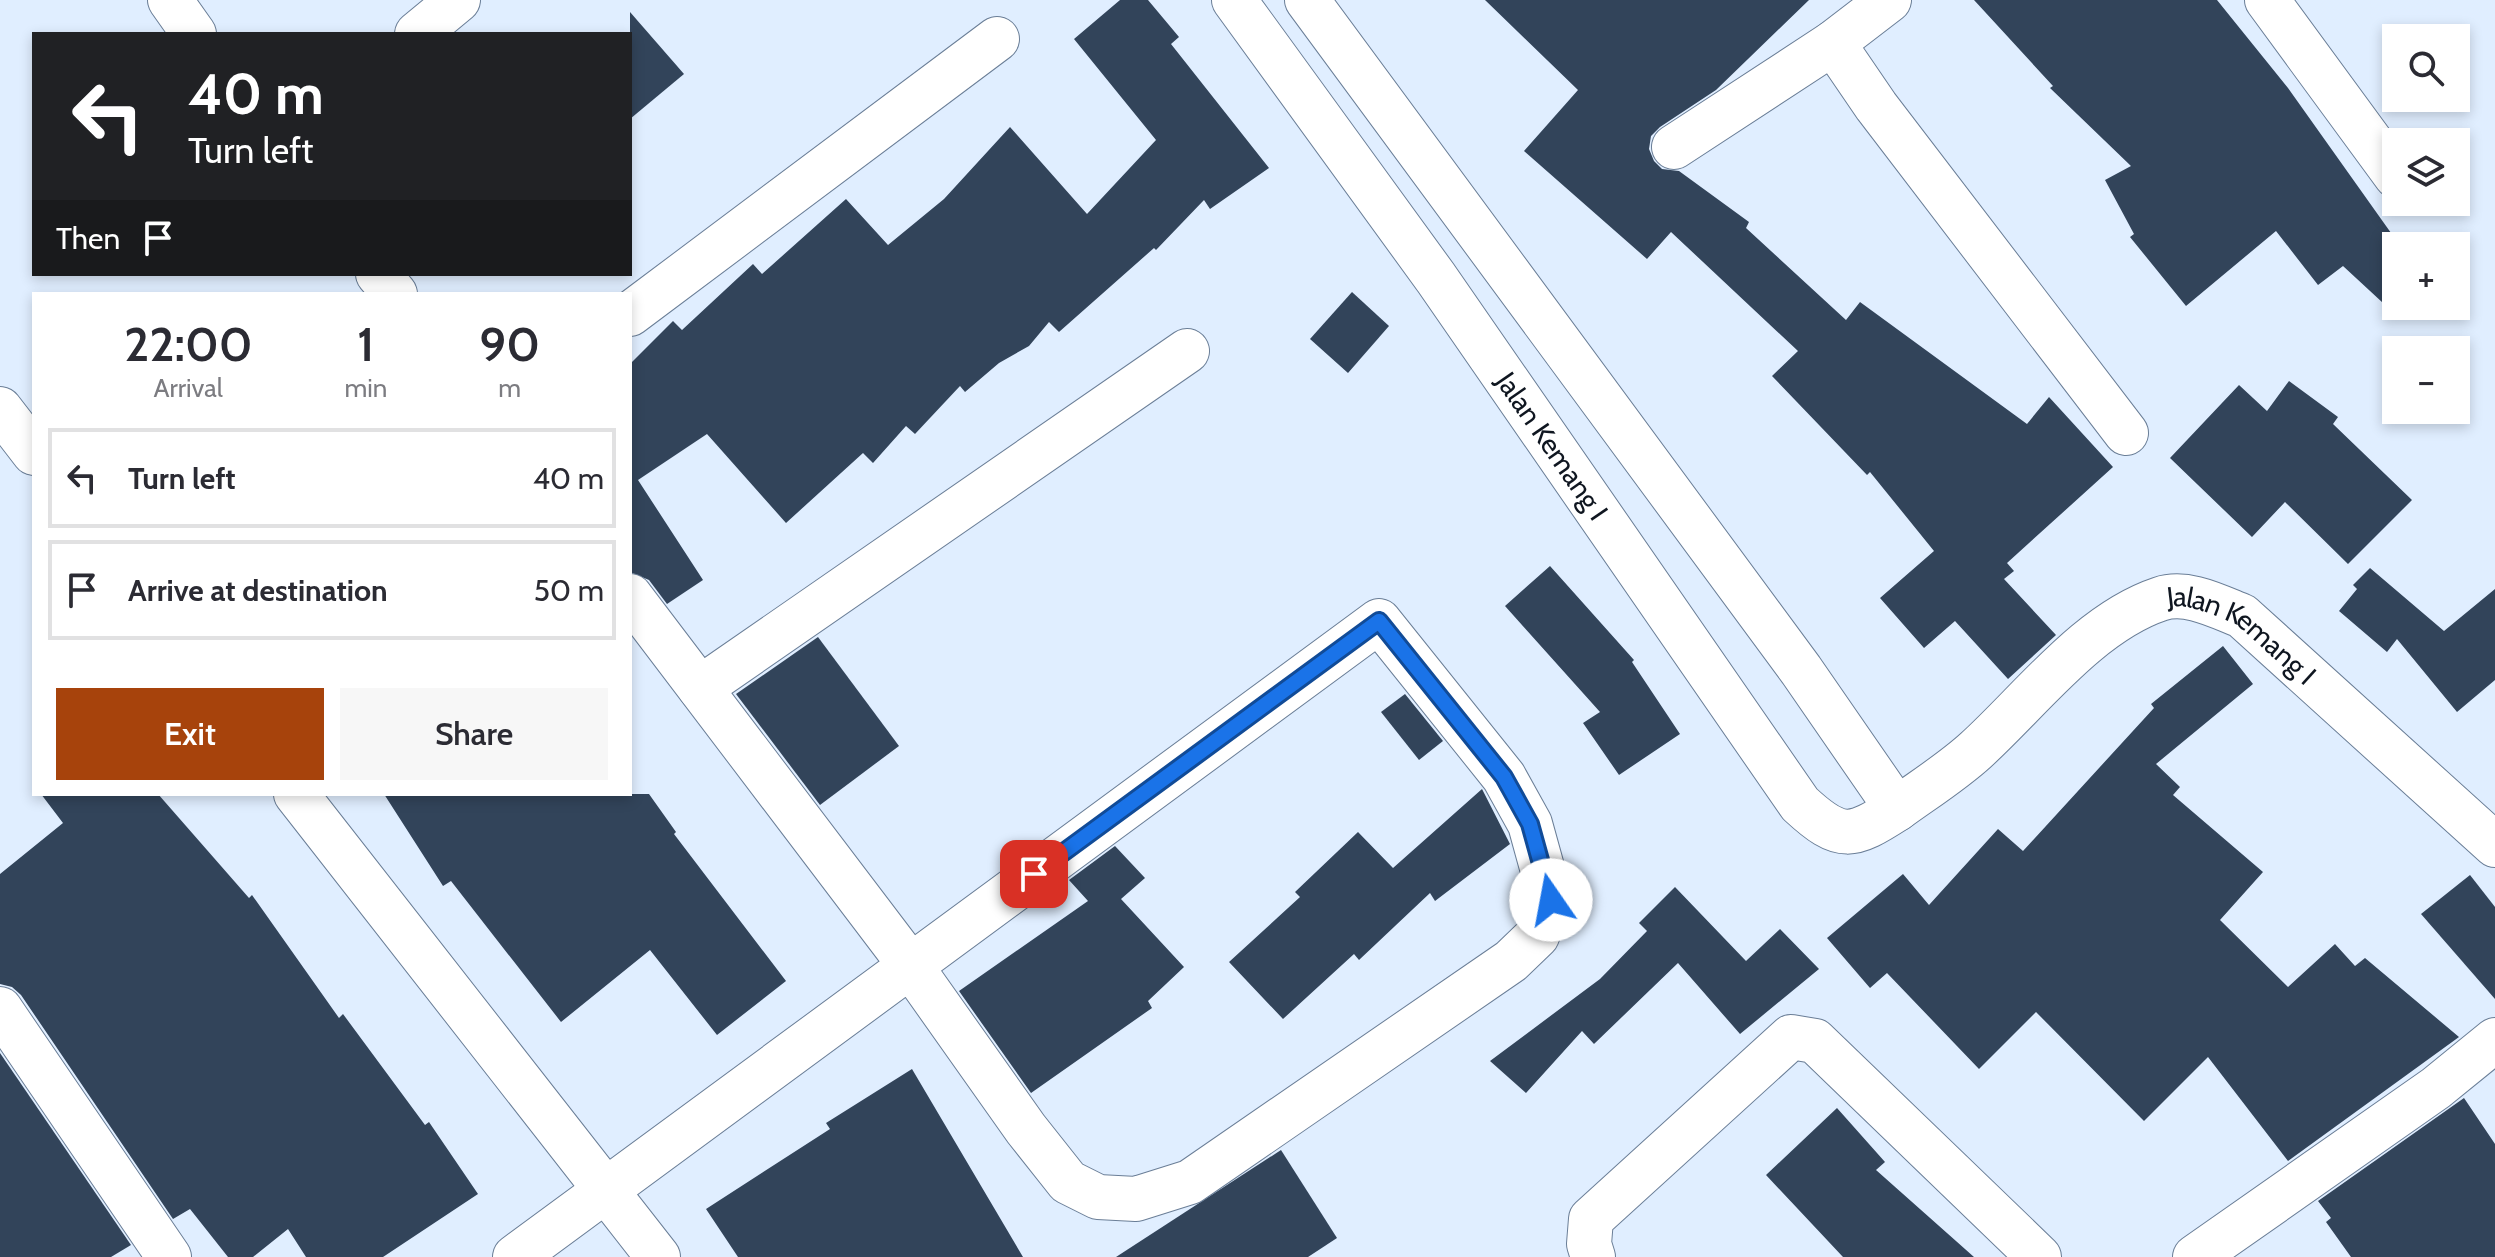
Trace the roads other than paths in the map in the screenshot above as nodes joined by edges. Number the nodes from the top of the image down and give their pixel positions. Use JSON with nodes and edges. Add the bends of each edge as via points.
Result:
{"nodes":[{"id":1,"x":170,"y":0,"type":"edge"},
{"id":2,"x":458,"y":0,"type":"edge"},
{"id":3,"x":1234,"y":0,"type":"edge"},
{"id":4,"x":1307,"y":0,"type":"edge"},
{"id":5,"x":1889,"y":0,"type":"edge"},
{"id":6,"x":2267,"y":0,"type":"edge"},
{"id":7,"x":193,"y":32,"type":"edge"},
{"id":8,"x":419,"y":32,"type":"edge"},
{"id":9,"x":997,"y":39,"type":"dead end"},
{"id":10,"x":1833,"y":43,"type":"junction"},
{"id":11,"x":1674,"y":147,"type":"dead end"},
{"id":12,"x":2382,"y":157,"type":"edge"},
{"id":13,"x":380,"y":276,"type":"edge"},
{"id":14,"x":393,"y":292,"type":"edge"},
{"id":15,"x":632,"y":313,"type":"edge"},
{"id":16,"x":1187,"y":351,"type":"dead end"},
{"id":17,"x":0,"y":409,"type":"edge"},
{"id":18,"x":2126,"y":433,"type":"dead end"},
{"id":19,"x":32,"y":450,"type":"edge"},
{"id":20,"x":632,"y":599,"type":"edge"},
{"id":21,"x":700,"y":688,"type":"junction"},
{"id":22,"x":298,"y":796,"type":"edge"},
{"id":23,"x":1897,"y":809,"type":"junction"},
{"id":24,"x":2495,"y":845,"type":"edge"},
{"id":25,"x":910,"y":965,"type":"junction"},
{"id":26,"x":0,"y":1009,"type":"edge"},
{"id":27,"x":2495,"y":1040,"type":"edge"},
{"id":28,"x":604,"y":1190,"type":"junction"},
{"id":29,"x":169,"y":1257,"type":"edge"},
{"id":30,"x":515,"y":1257,"type":"edge"},
{"id":31,"x":658,"y":1257,"type":"edge"},
{"id":32,"x":1593,"y":1257,"type":"edge"},
{"id":33,"x":2039,"y":1257,"type":"edge"},
{"id":34,"x":2195,"y":1257,"type":"edge"}],
"edges":[{"from":1,"to":7,"type":"street"},
{"from":2,"to":8,"type":"street"},
{"from":3,"to":23,"type":"street","name":"Jalan Kemang I","via":[[1436,278],[1800,804],[1830,830],[1849,833]]},
{"from":4,"to":23,"type":"street","via":[[1801,670]]},
{"from":5,"to":10,"type":"street"},
{"from":6,"to":12,"type":"street"},
{"from":9,"to":15,"type":"street"},
{"from":10,"to":11,"type":"street"},
{"from":10,"to":18,"type":"street"},
{"from":13,"to":14,"type":"street"},
{"from":16,"to":21,"type":"street"},
{"from":17,"to":19,"type":"street"},
{"from":20,"to":21,"type":"street"},
{"from":21,"to":25,"type":"street"},
{"from":22,"to":28,"type":"street"},
{"from":23,"to":24,"type":"street","name":"Jalan Kemang I","via":[[1974,752],[2061,666],[2119,620],[2161,598],[2200,598],[2242,616]]},
{"from":25,"to":25,"type":"street","via":[[1068,1182],[1098,1197],[1136,1199],[1190,1182],[1511,961],[1537,936],[1551,900],[1530,824],[1504,777],[1379,621]]},
{"from":25,"to":28,"type":"street"},
{"from":26,"to":29,"type":"street"},
{"from":27,"to":34,"type":"street","via":[[2436,1088]]},
{"from":28,"to":30,"type":"street"},
{"from":28,"to":31,"type":"street"},
{"from":32,"to":33,"type":"street","via":[[1591,1219],[1791,1037],[1805,1036]]}]}
